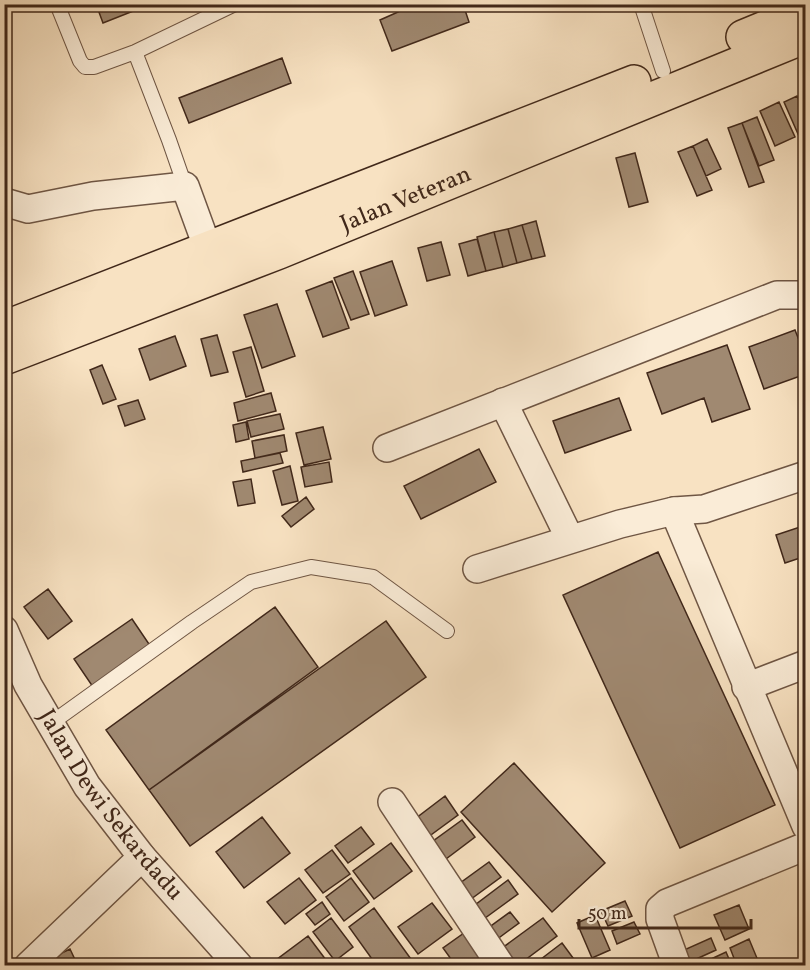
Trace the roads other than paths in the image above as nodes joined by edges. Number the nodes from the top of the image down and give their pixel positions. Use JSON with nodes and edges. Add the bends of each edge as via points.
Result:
{"nodes":[{"id":1,"x":57,"y":4,"type":"edge"},
{"id":2,"x":236,"y":4,"type":"edge"},
{"id":3,"x":641,"y":4,"type":"edge"},
{"id":4,"x":806,"y":11,"type":"edge"},
{"id":5,"x":806,"y":36,"type":"edge"},
{"id":6,"x":135,"y":52,"type":"junction"},
{"id":7,"x":663,"y":71,"type":"junction"},
{"id":8,"x":185,"y":186,"type":"junction"},
{"id":9,"x":4,"y":202,"type":"edge"},
{"id":10,"x":208,"y":249,"type":"junction"},
{"id":11,"x":806,"y":295,"type":"edge"},
{"id":12,"x":4,"y":328,"type":"edge"},
{"id":13,"x":4,"y":358,"type":"edge"},
{"id":14,"x":503,"y":402,"type":"junction"},
{"id":15,"x":387,"y":448,"type":"dead end"},
{"id":16,"x":806,"y":475,"type":"edge"},
{"id":17,"x":674,"y":510,"type":"junction"},
{"id":18,"x":570,"y":539,"type":"junction"},
{"id":19,"x":477,"y":569,"type":"dead end"},
{"id":20,"x":4,"y":630,"type":"edge"},
{"id":21,"x":447,"y":631,"type":"dead end"},
{"id":22,"x":806,"y":663,"type":"edge"},
{"id":23,"x":746,"y":687,"type":"junction"},
{"id":24,"x":51,"y":724,"type":"junction"},
{"id":25,"x":392,"y":802,"type":"dead end"},
{"id":26,"x":806,"y":826,"type":"edge"},
{"id":27,"x":806,"y":846,"type":"edge"},
{"id":28,"x":142,"y":857,"type":"junction"},
{"id":29,"x":28,"y":966,"type":"edge"},
{"id":30,"x":239,"y":966,"type":"edge"},
{"id":31,"x":501,"y":966,"type":"edge"},
{"id":32,"x":677,"y":966,"type":"edge"}],
"edges":[{"from":1,"to":6,"type":"lane","via":[[85,68]]},
{"from":2,"to":6,"type":"lane"},
{"from":3,"to":7,"type":"lane"},
{"from":4,"to":7,"type":"highway","name":"Jalan Veteran"},
{"from":5,"to":13,"type":"highway","name":"Jalan Veteran","via":[[279,252]]},
{"from":6,"to":8,"type":"lane"},
{"from":7,"to":10,"type":"highway","name":"Jalan Veteran"},
{"from":8,"to":9,"type":"street","via":[[93,196],[28,209]]},
{"from":8,"to":10,"type":"street"},
{"from":10,"to":12,"type":"highway","name":"Jalan Veteran"},
{"from":11,"to":14,"type":"street","via":[[777,295]]},
{"from":14,"to":15,"type":"street"},
{"from":14,"to":18,"type":"street"},
{"from":16,"to":17,"type":"street","via":[[704,509]]},
{"from":17,"to":18,"type":"street"},
{"from":17,"to":23,"type":"street"},
{"from":18,"to":19,"type":"street"},
{"from":20,"to":24,"type":"street","name":"Jalan Dewi Sekardadu","via":[[28,685]]},
{"from":21,"to":24,"type":"lane","via":[[373,577],[311,567],[251,582]]},
{"from":22,"to":23,"type":"street"},
{"from":23,"to":26,"type":"street"},
{"from":24,"to":28,"type":"street","name":"Jalan Dewi Sekardadu","via":[[87,786]]},
{"from":25,"to":31,"type":"street"},
{"from":27,"to":32,"type":"street","via":[[660,909]]},
{"from":28,"to":29,"type":"street"},
{"from":28,"to":30,"type":"street","name":"Jalan Dewi Sekardadu"}]}
